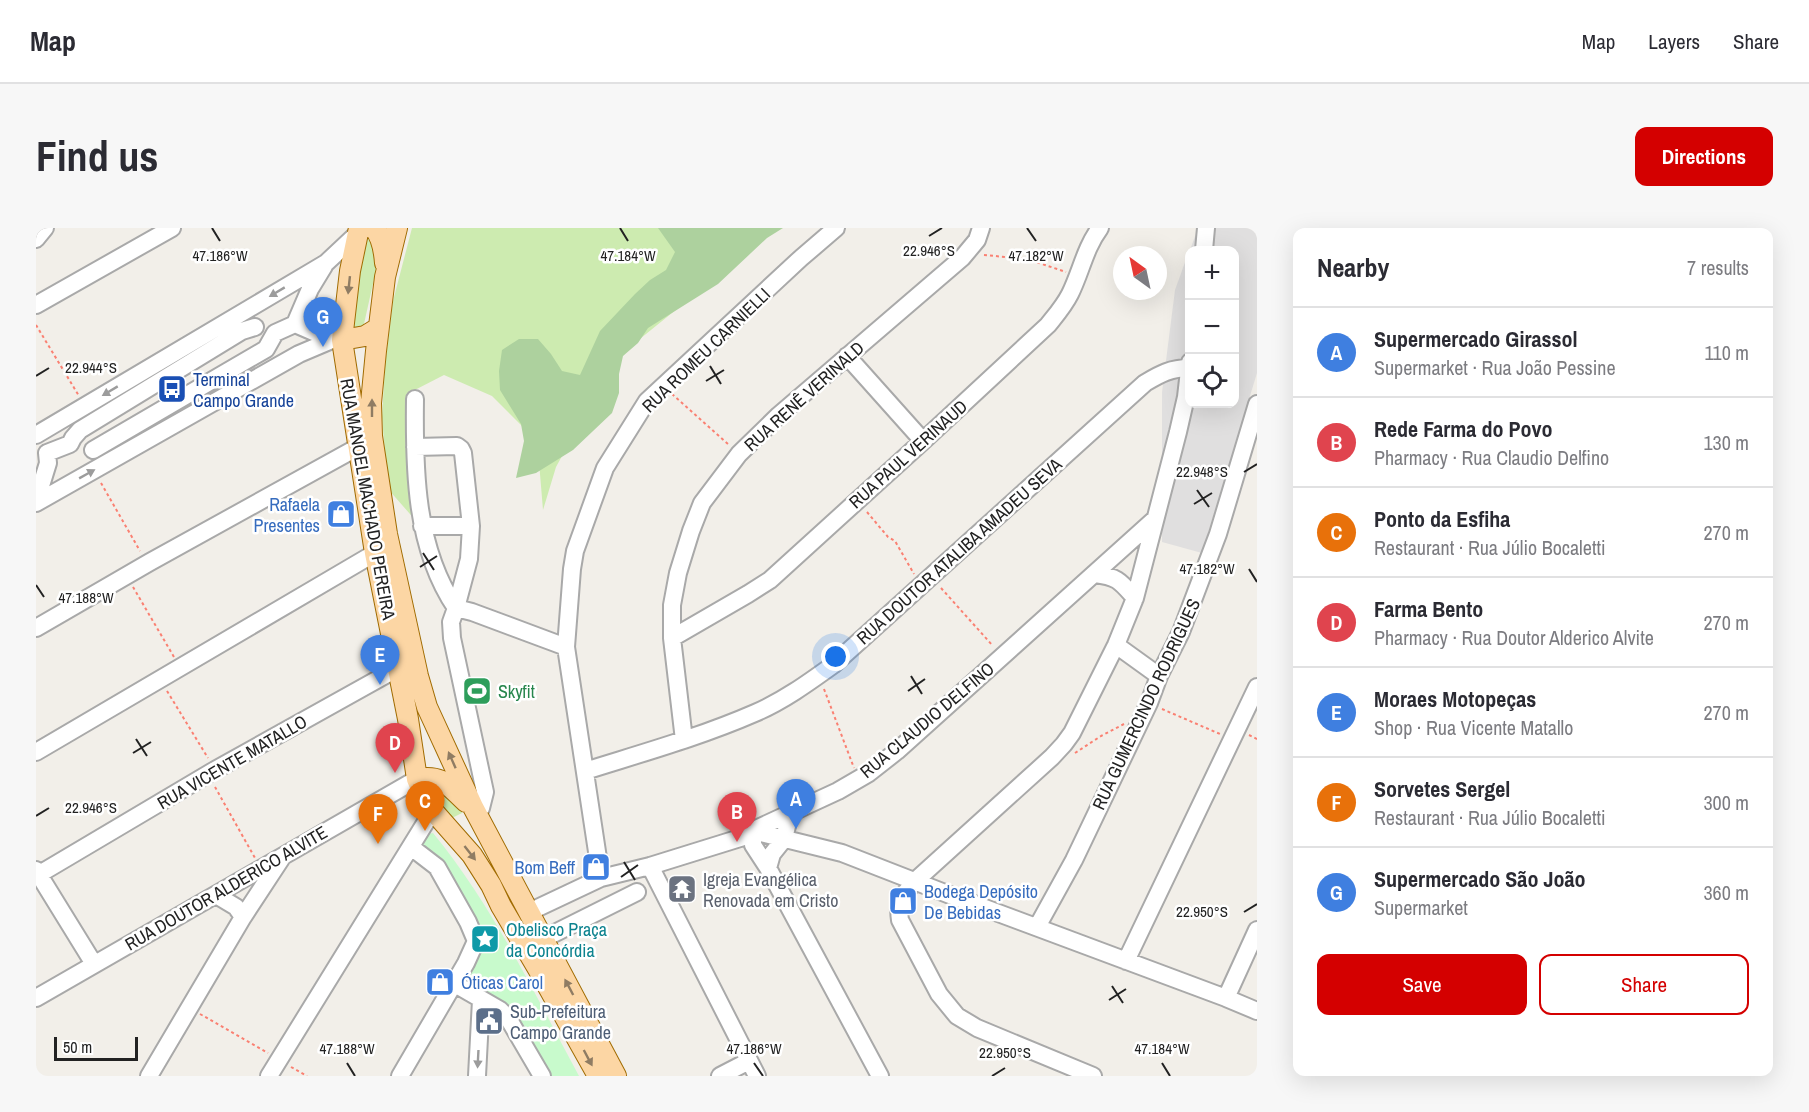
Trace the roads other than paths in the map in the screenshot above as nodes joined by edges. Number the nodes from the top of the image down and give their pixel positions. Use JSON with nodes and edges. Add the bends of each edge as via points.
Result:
{"nodes":[{"id":1,"x":45,"y":228,"type":"edge"},
{"id":2,"x":172,"y":228,"type":"edge"},
{"id":3,"x":397,"y":228,"type":"edge"},
{"id":4,"x":836,"y":228,"type":"edge"},
{"id":5,"x":981,"y":228,"type":"edge"},
{"id":6,"x":1100,"y":228,"type":"edge"},
{"id":7,"x":1206,"y":228,"type":"edge"},
{"id":8,"x":363,"y":230,"type":"edge"},
{"id":9,"x":36,"y":239,"type":"edge"},
{"id":10,"x":1204,"y":246,"type":"edge"},
{"id":11,"x":326,"y":263,"type":"junction"},
{"id":12,"x":385,"y":277,"type":"junction"},
{"id":13,"x":41,"y":298,"type":"edge"},
{"id":14,"x":295,"y":324,"type":"junction"},
{"id":15,"x":378,"y":328,"type":"junction"},
{"id":16,"x":266,"y":330,"type":"junction"},
{"id":17,"x":337,"y":340,"type":"junction"},
{"id":18,"x":847,"y":356,"type":"junction"},
{"id":19,"x":1185,"y":368,"type":"edge"},
{"id":20,"x":415,"y":399,"type":"dead end"},
{"id":21,"x":1185,"y":402,"type":"edge"},
{"id":22,"x":1257,"y":404,"type":"edge"},
{"id":23,"x":36,"y":435,"type":"edge"},
{"id":24,"x":923,"y":441,"type":"junction"},
{"id":25,"x":358,"y":447,"type":"junction"},
{"id":26,"x":415,"y":447,"type":"junction"},
{"id":27,"x":80,"y":448,"type":"junction"},
{"id":28,"x":42,"y":450,"type":"edge"},
{"id":29,"x":36,"y":503,"type":"edge"},
{"id":30,"x":1155,"y":519,"type":"junction"},
{"id":31,"x":423,"y":525,"type":"junction"},
{"id":32,"x":471,"y":526,"type":"junction"},
{"id":33,"x":375,"y":553,"type":"junction"},
{"id":34,"x":1095,"y":574,"type":"junction"},
{"id":35,"x":1135,"y":598,"type":"junction"},
{"id":36,"x":456,"y":608,"type":"junction"},
{"id":37,"x":36,"y":628,"type":"edge"},
{"id":38,"x":672,"y":638,"type":"junction"},
{"id":39,"x":1116,"y":645,"type":"junction"},
{"id":40,"x":566,"y":647,"type":"junction"},
{"id":41,"x":398,"y":668,"type":"junction"},
{"id":42,"x":1159,"y":675,"type":"junction"},
{"id":43,"x":1257,"y":687,"type":"edge"},
{"id":44,"x":684,"y":740,"type":"junction"},
{"id":45,"x":36,"y":752,"type":"edge"},
{"id":46,"x":585,"y":771,"type":"junction"},
{"id":47,"x":417,"y":779,"type":"junction"},
{"id":48,"x":475,"y":810,"type":"junction"},
{"id":49,"x":790,"y":813,"type":"junction"},
{"id":50,"x":436,"y":816,"type":"junction"},
{"id":51,"x":753,"y":834,"type":"junction"},
{"id":52,"x":784,"y":839,"type":"junction"},
{"id":53,"x":411,"y":847,"type":"junction"},
{"id":54,"x":283,"y":855,"type":"junction"},
{"id":55,"x":650,"y":866,"type":"junction"},
{"id":56,"x":768,"y":867,"type":"junction"},
{"id":57,"x":37,"y":874,"type":"edge"},
{"id":58,"x":602,"y":878,"type":"junction"},
{"id":59,"x":914,"y":882,"type":"junction"},
{"id":60,"x":637,"y":892,"type":"dead end"},
{"id":61,"x":216,"y":895,"type":"junction"},
{"id":62,"x":501,"y":906,"type":"junction"},
{"id":63,"x":529,"y":912,"type":"junction"},
{"id":64,"x":243,"y":916,"type":"junction"},
{"id":65,"x":1038,"y":927,"type":"junction"},
{"id":66,"x":1257,"y":930,"type":"edge"},
{"id":67,"x":543,"y":939,"type":"junction"},
{"id":68,"x":1126,"y":961,"type":"junction"},
{"id":69,"x":94,"y":964,"type":"junction"},
{"id":70,"x":455,"y":984,"type":"junction"},
{"id":71,"x":36,"y":998,"type":"edge"},
{"id":72,"x":1226,"y":998,"type":"junction"},
{"id":73,"x":481,"y":1000,"type":"junction"},
{"id":74,"x":1257,"y":1011,"type":"edge"},
{"id":75,"x":753,"y":1068,"type":"edge"},
{"id":76,"x":148,"y":1076,"type":"edge"},
{"id":77,"x":269,"y":1076,"type":"edge"},
{"id":78,"x":400,"y":1076,"type":"edge"},
{"id":79,"x":477,"y":1076,"type":"edge"},
{"id":80,"x":542,"y":1076,"type":"edge"},
{"id":81,"x":598,"y":1076,"type":"edge"},
{"id":82,"x":616,"y":1076,"type":"edge"},
{"id":83,"x":720,"y":1076,"type":"edge"},
{"id":84,"x":880,"y":1076,"type":"edge"},
{"id":85,"x":1093,"y":1076,"type":"edge"}],
"edges":[{"from":1,"to":9,"type":"street"},
{"from":2,"to":13,"type":"street"},
{"from":3,"to":12,"type":"main road","name":"RUA MANOEL MACHADO PEREIRA"},
{"from":4,"to":40,"type":"street","name":"RUA ROMEU CARNIELLI","via":[[647,401],[605,468],[575,551]]},
{"from":5,"to":18,"type":"street","name":"RUA RENÊ VERINALD","via":[[967,253]]},
{"from":6,"to":24,"type":"street","name":"RUA PAUL VERINAUD","via":[[1062,309]]},
{"from":7,"to":10,"type":"street"},
{"from":8,"to":11,"type":"street"},
{"from":8,"to":12,"type":"main road","via":[[378,233]]},
{"from":8,"to":17,"type":"main road","name":"RUA MANOEL MACHADO PEREIRA","one_way":true,"via":[[350,271]]},
{"from":11,"to":14,"type":"street"},
{"from":11,"to":23,"type":"street","one_way":true},
{"from":12,"to":15,"type":"main road","name":"RUA MANOEL MACHADO PEREIRA"},
{"from":14,"to":16,"type":"street"},
{"from":14,"to":17,"type":"street"},
{"from":15,"to":17,"type":"main road","via":[[365,336]]},
{"from":48,"to":15,"type":"main road","name":"RUA MANOEL MACHADO PEREIRA","one_way":true,"via":[[427,706],[387,534],[372,436]]},
{"from":16,"to":27,"type":"street","via":[[266,349]]},
{"from":16,"to":27,"type":"street","via":[[242,332],[80,430],[73,438]]},
{"from":17,"to":25,"type":"main road","name":"RUA MANOEL MACHADO PEREIRA"},
{"from":29,"to":17,"type":"street","one_way":true,"via":[[299,354]]},
{"from":18,"to":24,"type":"street"},
{"from":18,"to":38,"type":"street","name":"RUA RENÊ VERINALD","via":[[739,454],[702,502],[678,573],[672,605]]},
{"from":19,"to":44,"type":"street","name":"RUA DOUTOR ATALIBA AMADEU SEVA","via":[[1165,371],[1145,383],[833,665],[797,691],[756,713]]},
{"from":20,"to":26,"type":"street"},
{"from":21,"to":30,"type":"street"},
{"from":22,"to":42,"type":"street","name":"RUA GUMERCINDO RODRIGUES","via":[[1205,570]]},
{"from":24,"to":38,"type":"street","name":"RUA PAUL VERINAUD","via":[[770,580]]},
{"from":25,"to":33,"type":"main road","name":"RUA MANOEL MACHADO PEREIRA"},
{"from":25,"to":37,"type":"street"},
{"from":26,"to":31,"type":"street"},
{"from":26,"to":32,"type":"street","via":[[461,449]]},
{"from":27,"to":28,"type":"street"},
{"from":28,"to":29,"type":"street","via":[[48,463]]},
{"from":30,"to":34,"type":"street","name":"RUA CLAUDIO DELFINO"},
{"from":30,"to":35,"type":"street"},
{"from":31,"to":32,"type":"street"},
{"from":31,"to":36,"type":"street","via":[[440,582]]},
{"from":32,"to":36,"type":"street","via":[[469,558]]},
{"from":33,"to":41,"type":"main road","name":"RUA MANOEL MACHADO PEREIRA"},
{"from":33,"to":45,"type":"street"},
{"from":34,"to":35,"type":"street","via":[[1120,581]]},
{"from":34,"to":49,"type":"street","name":"RUA CLAUDIO DELFINO","via":[[897,751],[859,779]]},
{"from":35,"to":39,"type":"street"},
{"from":36,"to":40,"type":"street"},
{"from":36,"to":48,"type":"street","via":[[451,622],[452,638],[485,792],[481,808]]},
{"from":38,"to":44,"type":"street","name":"RUA RENÊ VERINALD"},
{"from":39,"to":42,"type":"street"},
{"from":39,"to":59,"type":"street","via":[[1064,744]]},
{"from":40,"to":46,"type":"street","name":"RUA ROMEU CARNIELLI"},
{"from":41,"to":47,"type":"main road","name":"RUA MANOEL MACHADO PEREIRA"},
{"from":41,"to":57,"type":"street","name":"RUA VICENTE MATALLO"},
{"from":42,"to":65,"type":"street","name":"RUA GUMERCINDO RODRIGUES","via":[[1074,860]]},
{"from":43,"to":68,"type":"street"},
{"from":44,"to":46,"type":"street","name":"RUA DOUTOR ATALIBA AMADEU SEVA"},
{"from":46,"to":58,"type":"street","name":"RUA ROMEU CARNIELLI"},
{"from":47,"to":48,"type":"main road","via":[[438,778]]},
{"from":47,"to":50,"type":"main road","name":"RUA MANOEL MACHADO PEREIRA"},
{"from":47,"to":54,"type":"street","name":"RUA DOUTOR ALDERICO ALVITE"},
{"from":48,"to":50,"type":"main road","via":[[463,824],[452,826]]},
{"from":48,"to":63,"type":"main road","name":"RUA MANOEL MACHADO PEREIRA"},
{"from":49,"to":51,"type":"street","name":"RUA CLAUDIO DELFINO"},
{"from":49,"to":52,"type":"street"},
{"from":50,"to":53,"type":"street"},
{"from":50,"to":62,"type":"main road","name":"RUA MANOEL MACHADO PEREIRA","one_way":true,"via":[[472,855]]},
{"from":51,"to":52,"type":"street"},
{"from":51,"to":55,"type":"street","name":"RUA CLAUDIO DELFINO"},
{"from":51,"to":56,"type":"street","via":[[753,845]]},
{"from":52,"to":56,"type":"street"},
{"from":52,"to":59,"type":"street","via":[[842,853]]},
{"from":53,"to":70,"type":"street","via":[[437,867],[476,941]]},
{"from":53,"to":77,"type":"street"},
{"from":54,"to":61,"type":"street","name":"RUA DOUTOR ALDERICO ALVITE"},
{"from":54,"to":64,"type":"street"},
{"from":55,"to":58,"type":"street","name":"RUA CLAUDIO DELFINO"},
{"from":55,"to":75,"type":"street"},
{"from":56,"to":84,"type":"street"},
{"from":57,"to":69,"type":"street"},
{"from":58,"to":63,"type":"street","name":"RUA CLAUDIO DELFINO"},
{"from":59,"to":65,"type":"street"},
{"from":59,"to":85,"type":"street","via":[[900,900],[900,920],[939,994],[957,1017]]},
{"from":60,"to":67,"type":"street"},
{"from":61,"to":64,"type":"street"},
{"from":61,"to":69,"type":"street","name":"RUA DOUTOR ALDERICO ALVITE"},
{"from":62,"to":63,"type":"main road","via":[[512,913]]},
{"from":62,"to":81,"type":"main road","name":"RUA MANOEL MACHADO PEREIRA","one_way":true},
{"from":63,"to":67,"type":"main road","name":"RUA MANOEL MACHADO PEREIRA"},
{"from":64,"to":76,"type":"street"},
{"from":65,"to":68,"type":"street"},
{"from":66,"to":72,"type":"street"},
{"from":82,"to":67,"type":"main road","name":"RUA MANOEL MACHADO PEREIRA","one_way":true},
{"from":68,"to":72,"type":"street"},
{"from":69,"to":71,"type":"street","name":"RUA DOUTOR ALDERICO ALVITE"},
{"from":70,"to":73,"type":"street"},
{"from":70,"to":78,"type":"street"},
{"from":72,"to":74,"type":"street"},
{"from":73,"to":79,"type":"street","one_way":true},
{"from":73,"to":80,"type":"street","via":[[508,1017]]},
{"from":75,"to":83,"type":"street"}]}
